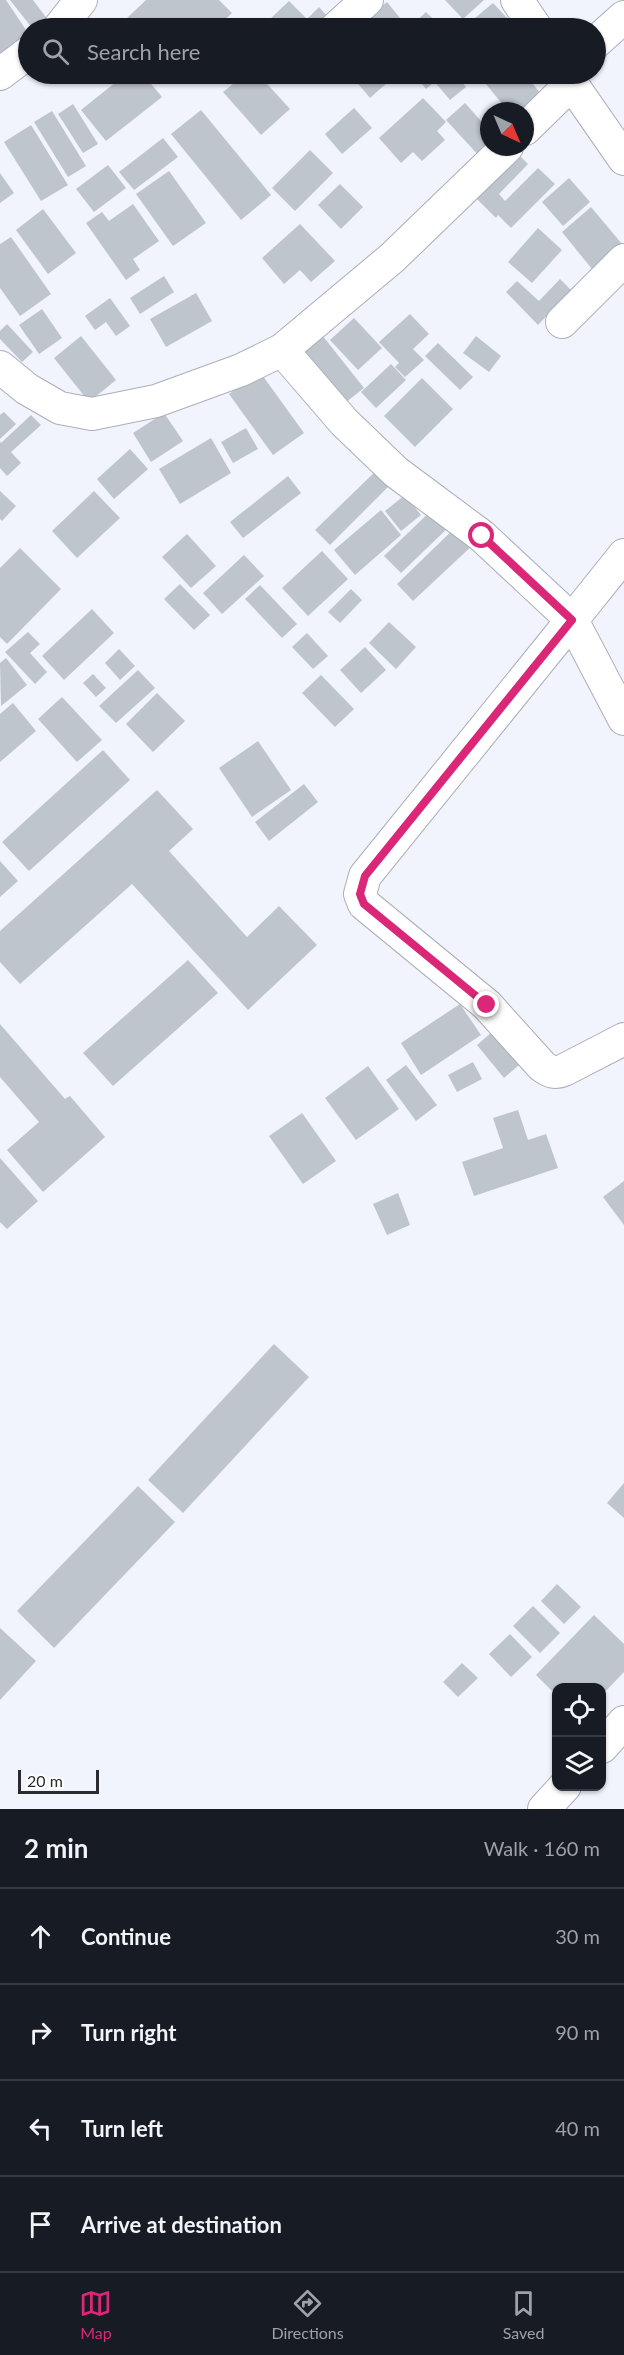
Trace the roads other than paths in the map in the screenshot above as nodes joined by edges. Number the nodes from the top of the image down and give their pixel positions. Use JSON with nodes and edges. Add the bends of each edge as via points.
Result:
{"nodes":[{"id":1,"x":81,"y":0,"type":"edge"},
{"id":2,"x":367,"y":0,"type":"edge"},
{"id":3,"x":517,"y":0,"type":"edge"},
{"id":4,"x":624,"y":17,"type":"edge"},
{"id":5,"x":67,"y":18,"type":"edge"},
{"id":6,"x":347,"y":18,"type":"edge"},
{"id":7,"x":529,"y":18,"type":"edge"},
{"id":8,"x":606,"y":33,"type":"edge"},
{"id":9,"x":18,"y":60,"type":"edge"},
{"id":10,"x":0,"y":74,"type":"edge"},
{"id":11,"x":564,"y":84,"type":"edge"},
{"id":12,"x":572,"y":84,"type":"edge"},
{"id":13,"x":534,"y":119,"type":"edge"},
{"id":14,"x":498,"y":156,"type":"edge"},
{"id":15,"x":624,"y":159,"type":"edge"},
{"id":16,"x":624,"y":260,"type":"edge"},
{"id":17,"x":562,"y":322,"type":"dead end"},
{"id":18,"x":282,"y":350,"type":"junction"},
{"id":19,"x":0,"y":367,"type":"edge"},
{"id":20,"x":624,"y":555,"type":"edge"},
{"id":21,"x":572,"y":620,"type":"junction"},
{"id":22,"x":624,"y":719,"type":"edge"},
{"id":23,"x":624,"y":1038,"type":"edge"},
{"id":24,"x":624,"y":1722,"type":"edge"},
{"id":25,"x":606,"y":1742,"type":"edge"},
{"id":26,"x":560,"y":1791,"type":"edge"},
{"id":27,"x":544,"y":1809,"type":"edge"}],
"edges":[{"from":1,"to":5,"type":"street"},
{"from":2,"to":6,"type":"street"},
{"from":3,"to":7,"type":"street"},
{"from":4,"to":8,"type":"street"},
{"from":9,"to":10,"type":"street"},
{"from":11,"to":13,"type":"street"},
{"from":12,"to":15,"type":"street"},
{"from":14,"to":18,"type":"street","via":[[392,258]]},
{"from":16,"to":17,"type":"street"},
{"from":18,"to":19,"type":"street","via":[[241,370],[156,400],[92,414],[60,408]]},
{"from":18,"to":21,"type":"street","via":[[344,422],[396,472],[482,536]]},
{"from":20,"to":21,"type":"street"},
{"from":21,"to":22,"type":"street"},
{"from":21,"to":23,"type":"street","via":[[365,876],[360,894],[364,904],[487,1005],[550,1072],[564,1070]]},
{"from":24,"to":25,"type":"street"},
{"from":26,"to":27,"type":"street"}]}
